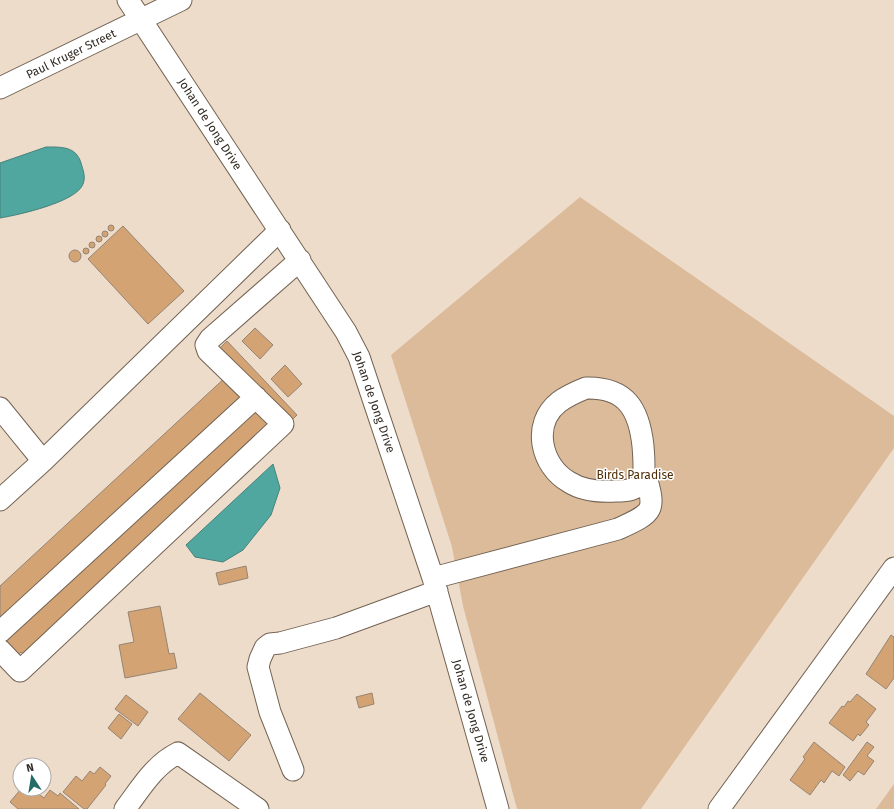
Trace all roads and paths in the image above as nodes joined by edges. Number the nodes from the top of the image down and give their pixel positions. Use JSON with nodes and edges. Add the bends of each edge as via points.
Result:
{"nodes":[{"id":1,"x":128,"y":0,"type":"edge"},
{"id":2,"x":181,"y":0,"type":"edge"},
{"id":3,"x":141,"y":19,"type":"junction"},
{"id":4,"x":0,"y":88,"type":"edge"},
{"id":5,"x":280,"y":230,"type":"junction"},
{"id":6,"x":300,"y":260,"type":"junction"},
{"id":7,"x":256,"y":397,"type":"junction"},
{"id":8,"x":0,"y":408,"type":"edge"},
{"id":9,"x":43,"y":461,"type":"junction"},
{"id":10,"x":645,"y":473,"type":"junction"},
{"id":11,"x":0,"y":500,"type":"edge"},
{"id":12,"x":894,"y":568,"type":"edge"},
{"id":13,"x":435,"y":585,"type":"junction"},
{"id":14,"x":0,"y":632,"type":"edge"},
{"id":15,"x":0,"y":650,"type":"edge"},
{"id":16,"x":293,"y":770,"type":"dead end"},
{"id":17,"x":125,"y":809,"type":"edge"},
{"id":18,"x":258,"y":809,"type":"edge"},
{"id":19,"x":498,"y":809,"type":"edge"},
{"id":20,"x":719,"y":809,"type":"edge"}],
"edges":[{"from":1,"to":3,"type":"street","name":"Johan de Jong Drive"},
{"from":2,"to":3,"type":"street","name":"Paul Kruger Street"},
{"from":3,"to":4,"type":"street","name":"Paul Kruger Street"},
{"from":3,"to":5,"type":"street","name":"Johan de Jong Drive"},
{"from":5,"to":6,"type":"street","name":"Johan de Jong Drive"},
{"from":5,"to":9,"type":"street"},
{"from":6,"to":7,"type":"street","via":[[206,345],[208,351]]},
{"from":6,"to":13,"type":"street","name":"Johan de Jong Drive","via":[[359,356]]},
{"from":7,"to":14,"type":"street"},
{"from":7,"to":15,"type":"street","via":[[283,424],[20,671]]},
{"from":8,"to":9,"type":"street"},
{"from":9,"to":11,"type":"street"},
{"from":10,"to":10,"type":"street","via":[[639,421],[632,406],[621,396],[598,388],[586,388],[558,403],[549,413],[542,437],[545,454],[556,473],[569,482],[582,488],[603,492],[629,490],[640,485]]},
{"from":10,"to":13,"type":"street","via":[[652,503],[646,515],[635,521],[618,529]]},
{"from":12,"to":20,"type":"street"},
{"from":13,"to":16,"type":"street","via":[[336,628],[270,644],[265,648],[258,667],[270,712]]},
{"from":13,"to":19,"type":"street","name":"Johan de Jong Drive"},
{"from":17,"to":18,"type":"street","via":[[154,769],[178,753]]}]}
